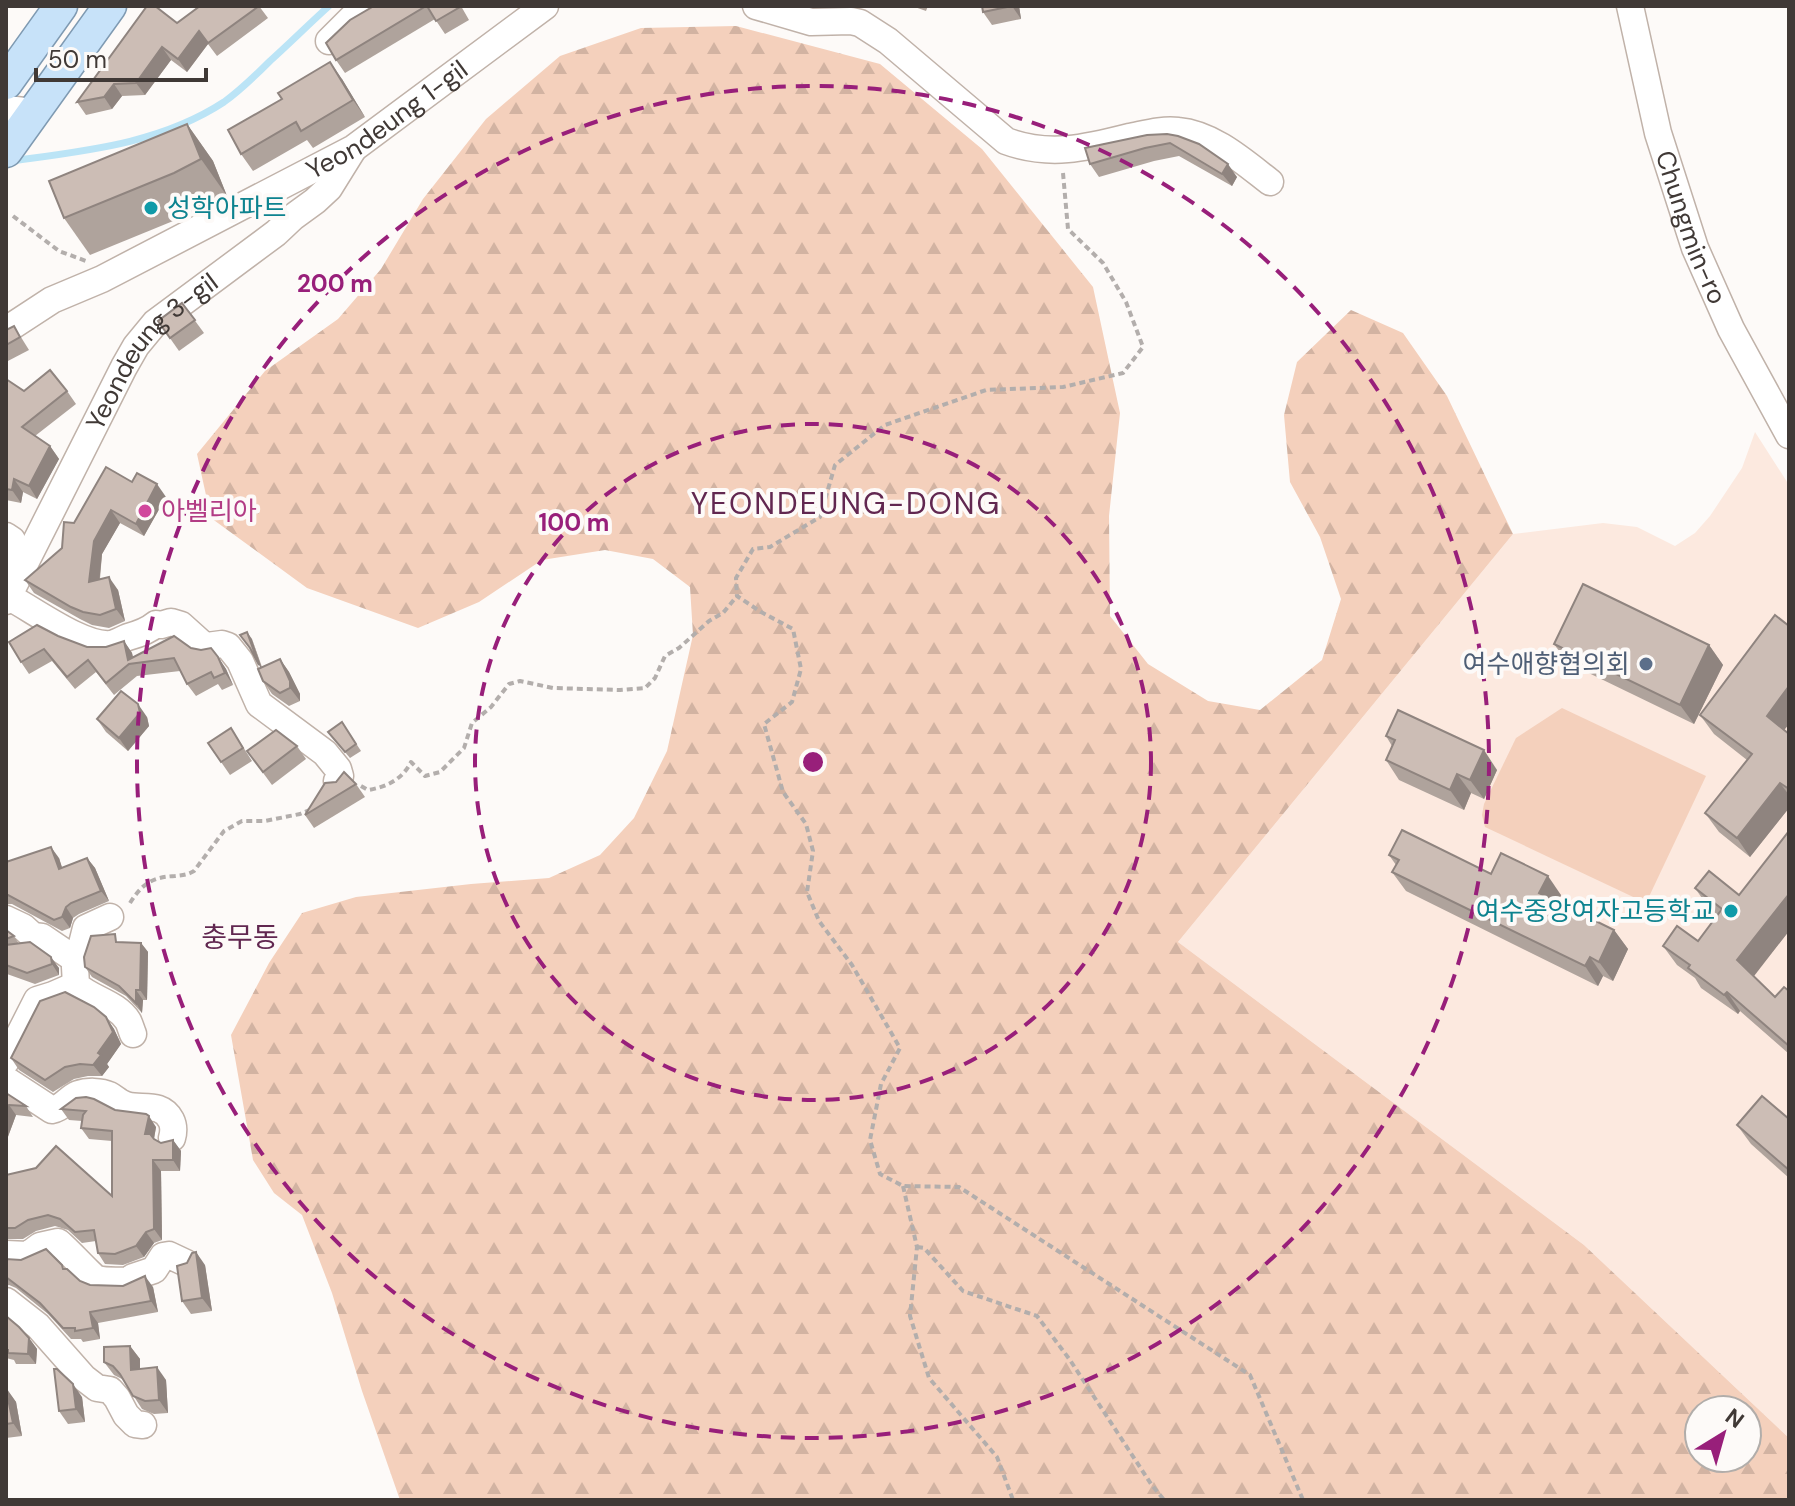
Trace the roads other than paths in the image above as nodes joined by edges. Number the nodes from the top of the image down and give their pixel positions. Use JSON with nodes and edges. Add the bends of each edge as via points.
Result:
{"nodes":[{"id":1,"x":61,"y":6,"type":"edge"},
{"id":2,"x":110,"y":6,"type":"edge"},
{"id":3,"x":364,"y":6,"type":"edge"},
{"id":4,"x":545,"y":6,"type":"edge"},
{"id":5,"x":756,"y":6,"type":"edge"},
{"id":6,"x":1630,"y":6,"type":"edge"},
{"id":7,"x":329,"y":41,"type":"edge"},
{"id":8,"x":6,"y":83,"type":"edge"},
{"id":9,"x":20,"y":110,"type":"edge"},
{"id":10,"x":354,"y":148,"type":"junction"},
{"id":11,"x":6,"y":151,"type":"edge"},
{"id":12,"x":1270,"y":182,"type":"dead end"},
{"id":13,"x":6,"y":330,"type":"edge"},
{"id":14,"x":1789,"y":435,"type":"edge"},
{"id":15,"x":6,"y":536,"type":"edge"},
{"id":16,"x":8,"y":586,"type":"edge"},
{"id":17,"x":338,"y":775,"type":"edge"},
{"id":18,"x":110,"y":917,"type":"road end"},
{"id":19,"x":6,"y":919,"type":"edge"},
{"id":20,"x":76,"y":972,"type":"junction"},
{"id":21,"x":133,"y":1034,"type":"dead end"},
{"id":22,"x":6,"y":1061,"type":"edge"},
{"id":23,"x":6,"y":1080,"type":"edge"},
{"id":24,"x":172,"y":1138,"type":"edge"},
{"id":25,"x":6,"y":1254,"type":"edge"},
{"id":26,"x":186,"y":1263,"type":"edge"},
{"id":27,"x":6,"y":1301,"type":"edge"},
{"id":28,"x":143,"y":1425,"type":"dead end"}],
"edges":[{"from":1,"to":8,"type":"main road"},
{"from":2,"to":9,"type":"main road"},
{"from":3,"to":7,"type":"street"},
{"from":4,"to":10,"type":"street","name":"Yeondeung 1-gil"},
{"from":5,"to":12,"type":"street","via":[[811,22],[860,23],[1017,145],[1049,151],[1082,149],[1178,130],[1213,143]]},
{"from":6,"to":14,"type":"street","name":"Chungmin-ro","via":[[1658,133],[1695,248],[1731,329]]},
{"from":9,"to":11,"type":"main road"},
{"from":10,"to":13,"type":"street","name":"Yeondeung 1-gil","via":[[52,300]]},
{"from":10,"to":16,"type":"street","name":"Yeondeung 3-gil","via":[[315,201],[145,335]]},
{"from":15,"to":16,"type":"street","via":[[14,549]]},
{"from":16,"to":17,"type":"street","via":[[71,634],[101,643],[171,622],[207,646],[228,646],[259,704],[325,753]]},
{"from":18,"to":20,"type":"street","via":[[86,928]]},
{"from":19,"to":20,"type":"street","via":[[42,937]]},
{"from":20,"to":21,"type":"street","via":[[82,991],[116,1009]]},
{"from":20,"to":22,"type":"street","via":[[61,992],[37,1000]]},
{"from":23,"to":24,"type":"street","via":[[52,1110],[76,1094],[95,1092],[130,1106],[156,1107],[170,1117]]},
{"from":25,"to":26,"type":"street","via":[[28,1255],[58,1242],[94,1278],[131,1281],[154,1270],[163,1256]]},
{"from":27,"to":28,"type":"street","via":[[38,1326],[84,1378],[110,1390],[126,1415]]}]}
